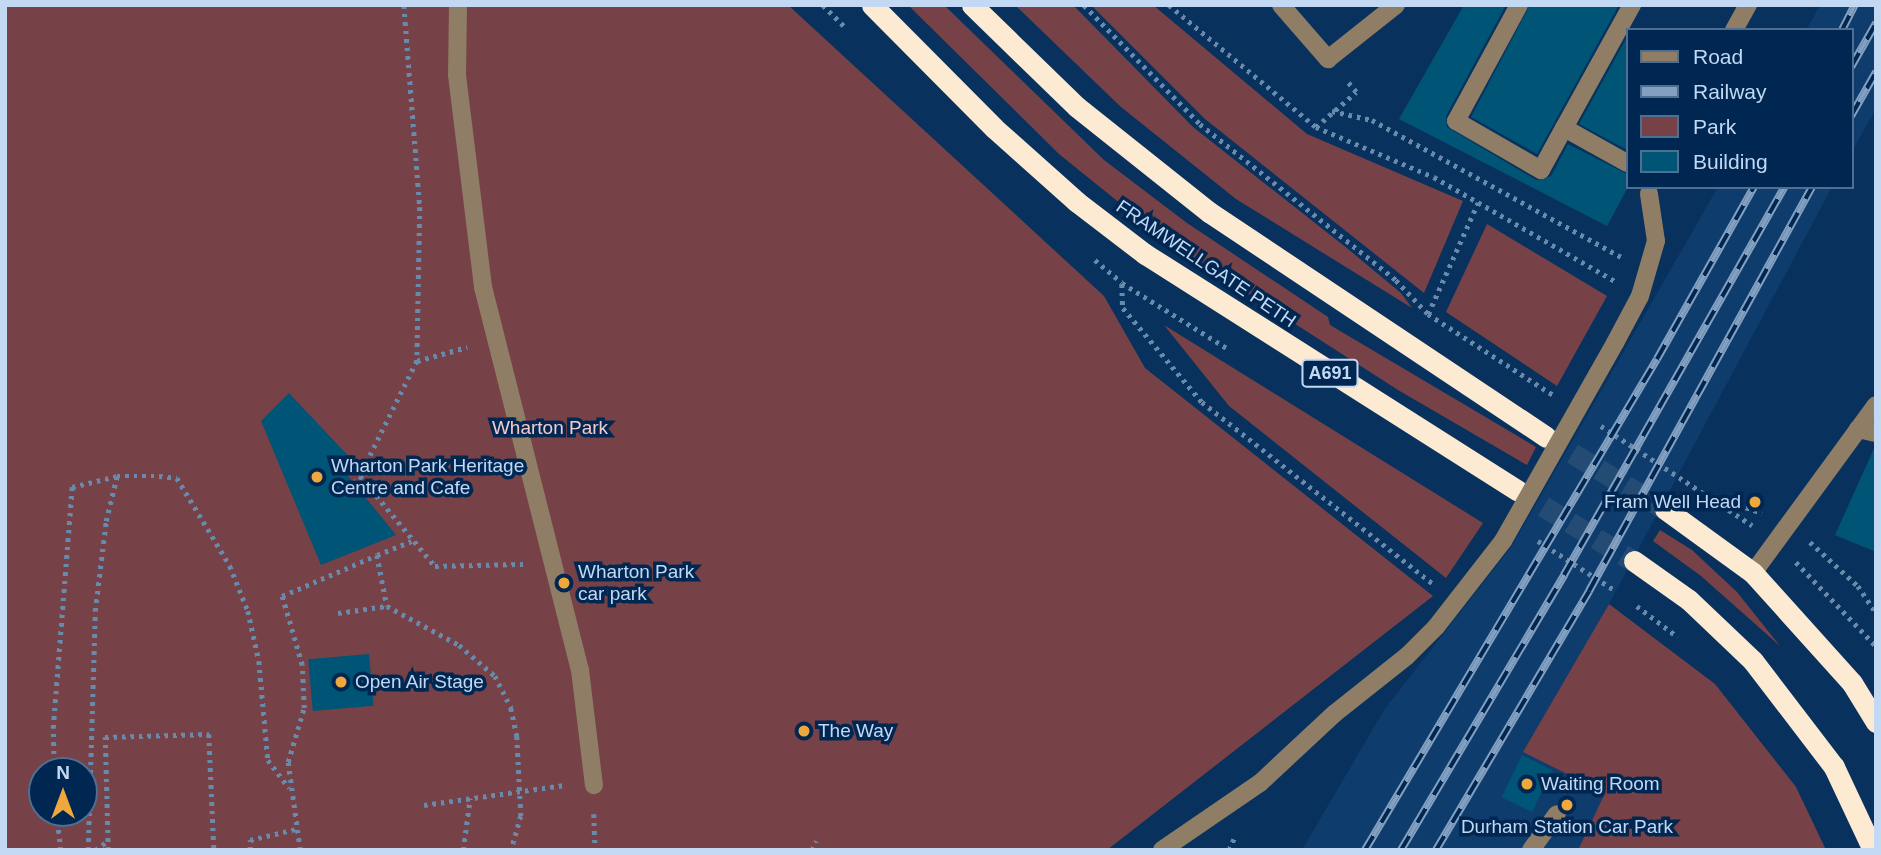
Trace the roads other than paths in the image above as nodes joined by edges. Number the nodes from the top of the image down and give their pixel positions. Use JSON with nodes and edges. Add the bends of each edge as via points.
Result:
{"nodes":[{"id":1,"x":458,"y":5,"type":"edge"},
{"id":2,"x":872,"y":5,"type":"edge"},
{"id":3,"x":972,"y":5,"type":"edge"},
{"id":4,"x":1281,"y":5,"type":"edge"},
{"id":5,"x":1396,"y":5,"type":"edge"},
{"id":6,"x":1519,"y":5,"type":"edge"},
{"id":7,"x":1632,"y":5,"type":"edge"},
{"id":8,"x":1748,"y":5,"type":"edge"},
{"id":9,"x":1735,"y":28,"type":"edge"},
{"id":10,"x":1564,"y":128,"type":"junction"},
{"id":11,"x":1626,"y":162,"type":"edge"},
{"id":12,"x":1649,"y":194,"type":"dead end"},
{"id":13,"x":1876,"y":405,"type":"edge"},
{"id":14,"x":1867,"y":431,"type":"edge"},
{"id":15,"x":1546,"y":437,"type":"tunnel mouth"},
{"id":16,"x":1517,"y":489,"type":"tunnel mouth"},
{"id":17,"x":1665,"y":509,"type":"tunnel mouth"},
{"id":18,"x":1634,"y":561,"type":"tunnel mouth"},
{"id":19,"x":1753,"y":573,"type":"junction"},
{"id":20,"x":1876,"y":722,"type":"edge"},
{"id":21,"x":594,"y":785,"type":"dead end"},
{"id":22,"x":1557,"y":814,"type":"dead end"},
{"id":23,"x":1162,"y":850,"type":"edge"},
{"id":24,"x":1531,"y":850,"type":"edge"},
{"id":25,"x":1873,"y":850,"type":"edge"}],
"edges":[{"from":1,"to":21,"type":"lane","via":[[457,75],[482,287],[580,670]]},
{"from":2,"to":16,"type":"highway","name":"FRAMWELLGATE PETH","number":"A691","via":[[994,128],[1077,202],[1145,254]]},
{"from":3,"to":15,"type":"highway","via":[[1077,107],[1209,212]]},
{"from":4,"to":5,"type":"lane","via":[[1328,59]]},
{"from":6,"to":10,"type":"lane","via":[[1456,121],[1541,170]]},
{"from":7,"to":10,"type":"lane"},
{"from":8,"to":9,"type":"lane"},
{"from":10,"to":11,"type":"lane"},
{"from":12,"to":23,"type":"lane","bridge":true,"via":[[1656,241],[1640,296],[1503,541],[1407,656],[1334,714],[1259,783]]},
{"from":13,"to":14,"type":"lane"},
{"from":14,"to":19,"type":"lane"},
{"from":17,"to":19,"type":"highway"},
{"from":18,"to":25,"type":"highway","via":[[1689,600],[1771,682],[1834,767]]},
{"from":19,"to":20,"type":"highway","via":[[1852,683]]},
{"from":22,"to":24,"type":"lane"}]}
